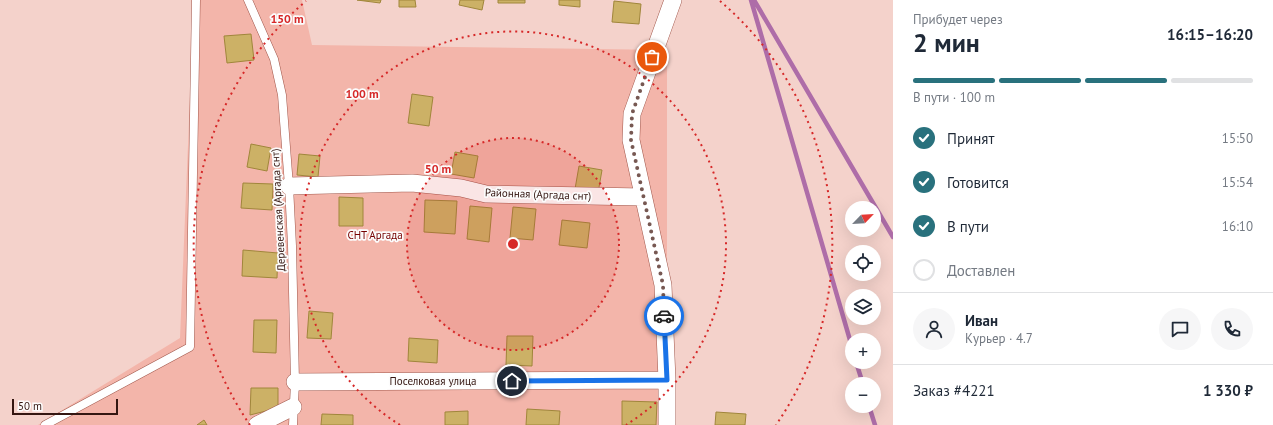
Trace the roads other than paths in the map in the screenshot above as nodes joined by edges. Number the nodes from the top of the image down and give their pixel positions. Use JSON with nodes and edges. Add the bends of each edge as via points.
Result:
{"nodes":[{"id":1,"x":196,"y":0,"type":"edge"},
{"id":2,"x":248,"y":0,"type":"edge"},
{"id":3,"x":673,"y":0,"type":"edge"},
{"id":4,"x":289,"y":186,"type":"junction"},
{"id":5,"x":643,"y":197,"type":"junction"},
{"id":6,"x":667,"y":380,"type":"junction"},
{"id":7,"x":294,"y":382,"type":"junction"},
{"id":8,"x":293,"y":407,"type":"junction"},
{"id":9,"x":45,"y":425,"type":"edge"},
{"id":10,"x":257,"y":425,"type":"edge"},
{"id":11,"x":293,"y":425,"type":"edge"},
{"id":12,"x":667,"y":425,"type":"edge"}],
"edges":[{"from":1,"to":9,"type":"lane","via":[[190,347]]},
{"from":2,"to":4,"type":"lane","name":"Деревенская (Аргада снт)","via":[[274,59],[282,95]]},
{"from":3,"to":5,"type":"street","via":[[632,114],[631,140]]},
{"from":4,"to":5,"type":"street","name":"Районная (Аргада снт)","via":[[412,183],[461,188],[486,194]]},
{"from":4,"to":7,"type":"lane","name":"Деревенская (Аргада снт)"},
{"from":5,"to":6,"type":"street","via":[[663,285]]},
{"from":6,"to":7,"type":"street","name":"Поселковая улица"},
{"from":6,"to":12,"type":"street"},
{"from":7,"to":8,"type":"lane","name":"Деревенская (Аргада снт)"},
{"from":8,"to":10,"type":"street"},
{"from":8,"to":11,"type":"lane","name":"Деревенская (Аргада снт)"}]}
